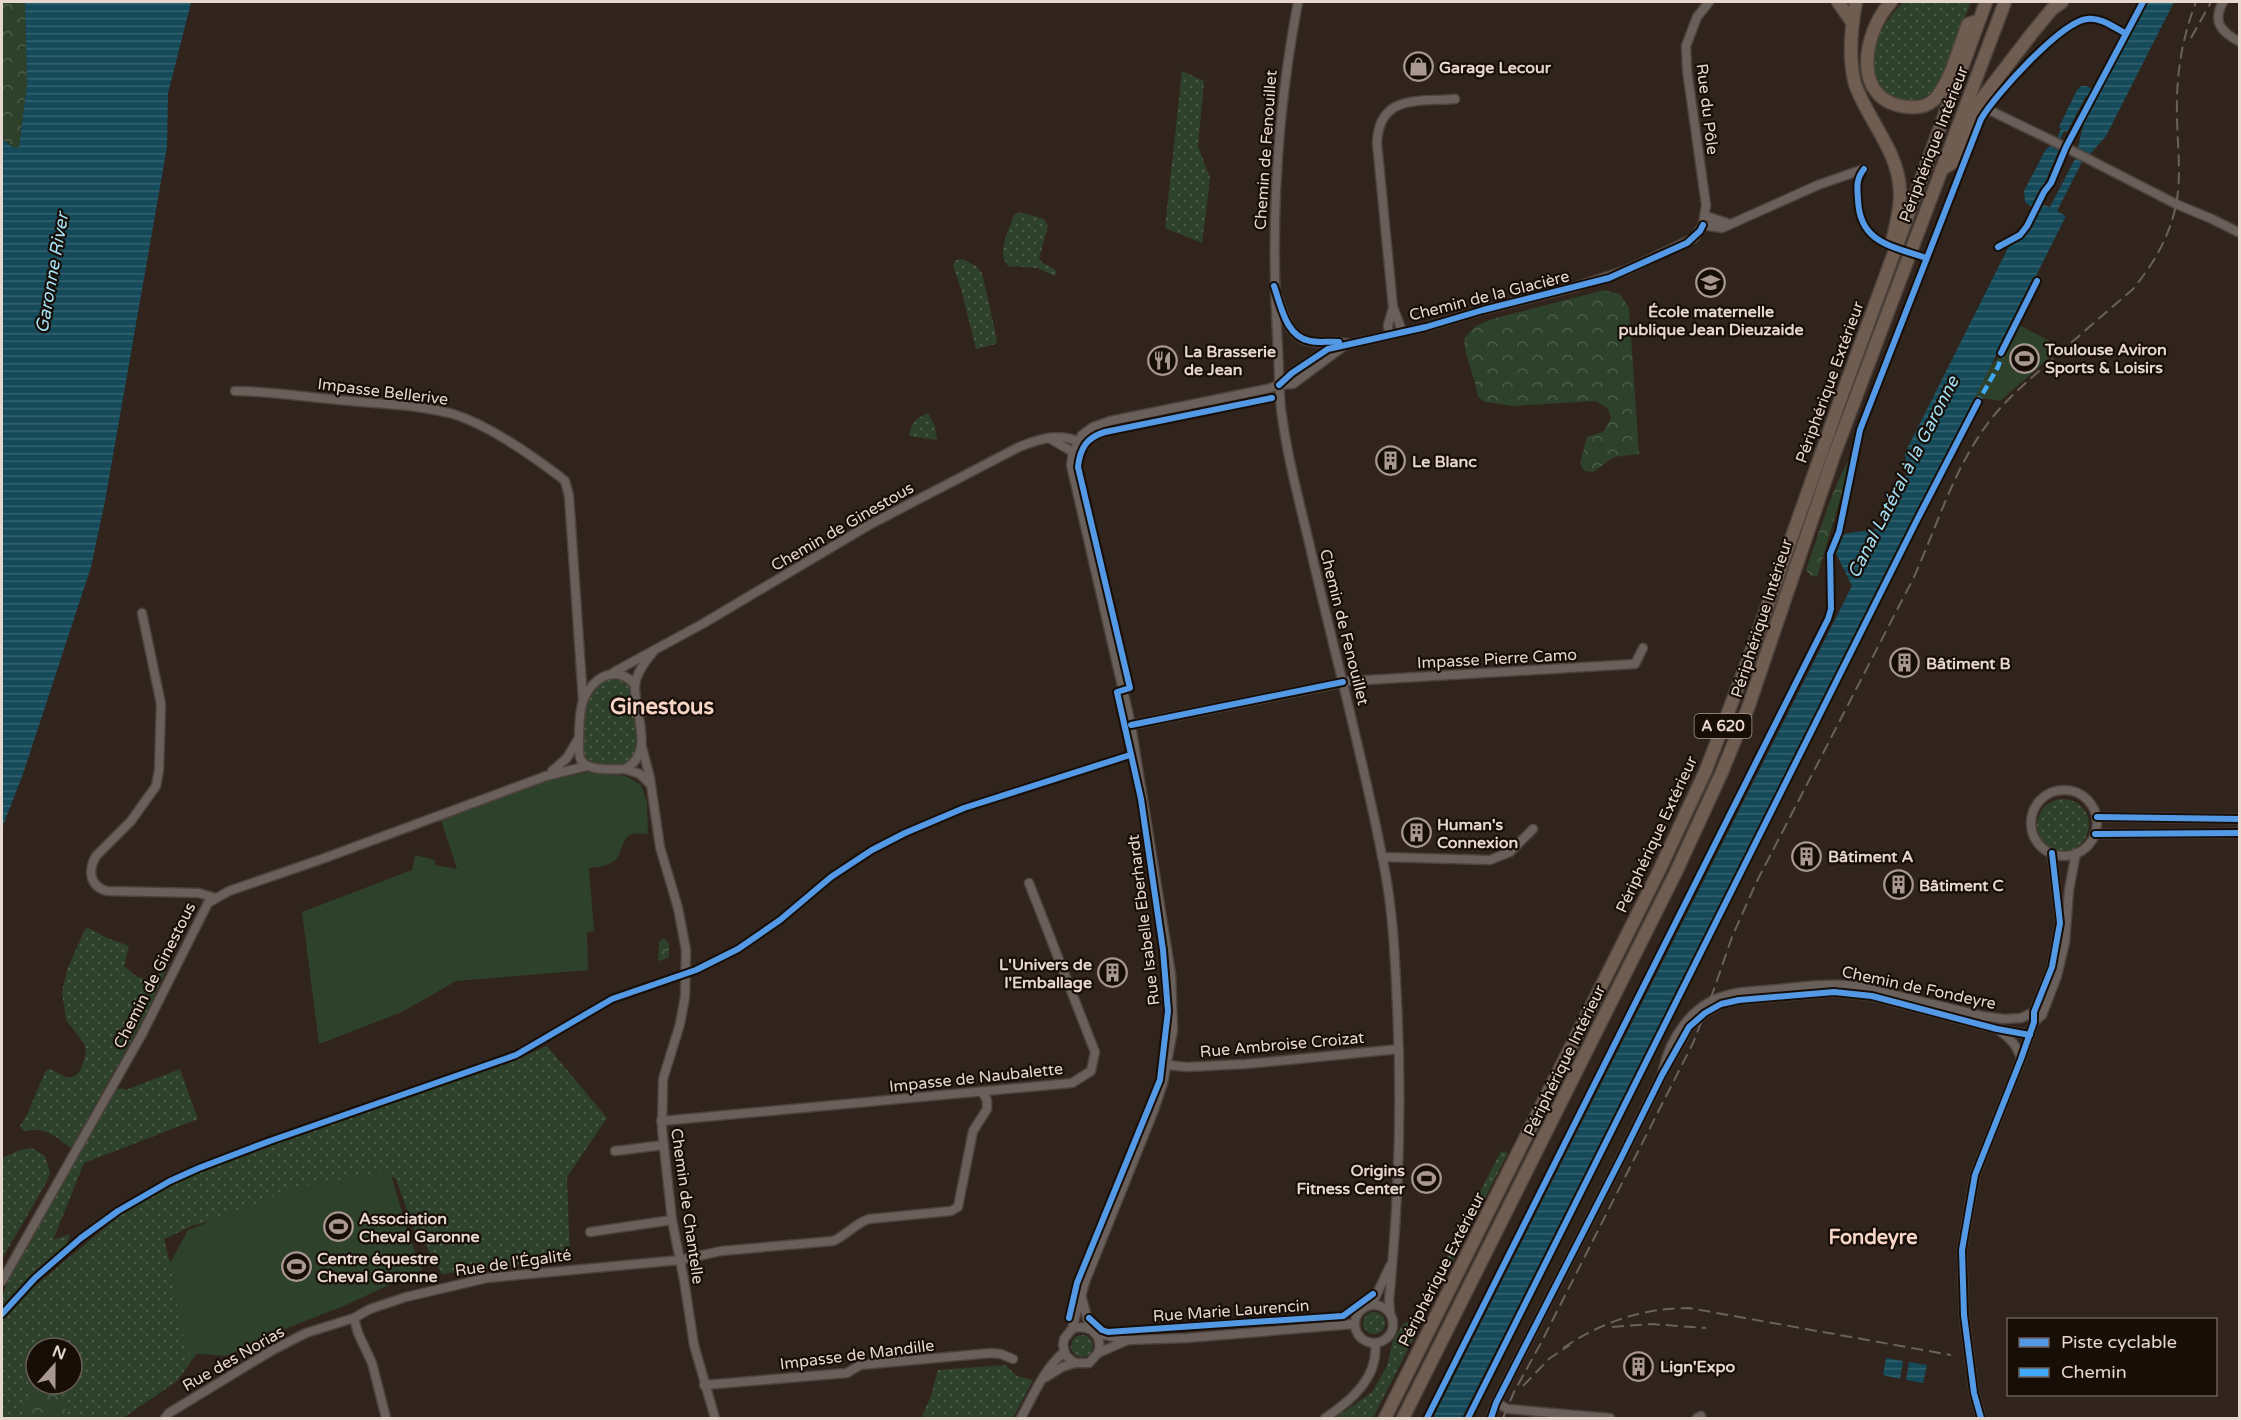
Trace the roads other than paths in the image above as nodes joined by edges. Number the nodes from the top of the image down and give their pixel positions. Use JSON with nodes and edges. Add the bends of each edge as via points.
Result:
{"nodes":[{"id":1,"x":1298,"y":2,"type":"edge"},
{"id":2,"x":1709,"y":2,"type":"edge"},
{"id":3,"x":1838,"y":2,"type":"edge"},
{"id":4,"x":1856,"y":2,"type":"edge"},
{"id":5,"x":1891,"y":2,"type":"edge"},
{"id":6,"x":1986,"y":2,"type":"edge"},
{"id":7,"x":2005,"y":2,"type":"edge"},
{"id":8,"x":2062,"y":2,"type":"edge"},
{"id":9,"x":2223,"y":2,"type":"edge"},
{"id":10,"x":1978,"y":20,"type":"junction"},
{"id":11,"x":1852,"y":22,"type":"junction"},
{"id":12,"x":2240,"y":42,"type":"edge"},
{"id":13,"x":1455,"y":99,"type":"dead end"},
{"id":14,"x":1987,"y":109,"type":"dead end"},
{"id":15,"x":1864,"y":168,"type":"dead end"},
{"id":16,"x":1941,"y":170,"type":"junction"},
{"id":17,"x":1705,"y":221,"type":"junction"},
{"id":18,"x":2240,"y":233,"type":"edge"},
{"id":19,"x":1886,"y":277,"type":"junction"},
{"id":20,"x":1274,"y":286,"type":"junction"},
{"id":21,"x":1393,"y":307,"type":"junction"},
{"id":22,"x":1402,"y":332,"type":"junction"},
{"id":23,"x":1389,"y":334,"type":"junction"},
{"id":24,"x":1348,"y":343,"type":"junction"},
{"id":25,"x":1279,"y":385,"type":"junction"},
{"id":26,"x":235,"y":390,"type":"dead end"},
{"id":27,"x":1048,"y":438,"type":"junction"},
{"id":28,"x":1077,"y":441,"type":"junction"},
{"id":29,"x":1072,"y":452,"type":"junction"},
{"id":30,"x":142,"y":613,"type":"dead end"},
{"id":31,"x":1643,"y":648,"type":"dead end"},
{"id":32,"x":655,"y":650,"type":"junction"},
{"id":33,"x":614,"y":672,"type":"junction"},
{"id":34,"x":582,"y":676,"type":"junction"},
{"id":35,"x":596,"y":682,"type":"junction"},
{"id":36,"x":1343,"y":682,"type":"junction"},
{"id":37,"x":635,"y":685,"type":"junction"},
{"id":38,"x":583,"y":700,"type":"junction"},
{"id":39,"x":1131,"y":725,"type":"junction"},
{"id":40,"x":579,"y":736,"type":"junction"},
{"id":41,"x":642,"y":747,"type":"junction"},
{"id":42,"x":587,"y":766,"type":"junction"},
{"id":43,"x":625,"y":769,"type":"junction"},
{"id":44,"x":546,"y":776,"type":"junction"},
{"id":45,"x":651,"y":786,"type":"junction"},
{"id":46,"x":2097,"y":817,"type":"junction"},
{"id":47,"x":2240,"y":819,"type":"edge"},
{"id":48,"x":1533,"y":829,"type":"dead end"},
{"id":49,"x":2240,"y":832,"type":"edge"},
{"id":50,"x":2095,"y":834,"type":"junction"},
{"id":51,"x":2052,"y":853,"type":"junction"},
{"id":52,"x":2076,"y":853,"type":"junction"},
{"id":53,"x":1382,"y":857,"type":"junction"},
{"id":54,"x":1029,"y":882,"type":"dead end"},
{"id":55,"x":214,"y":898,"type":"junction"},
{"id":56,"x":2034,"y":1012,"type":"junction"},
{"id":57,"x":2034,"y":1022,"type":"junction"},
{"id":58,"x":1997,"y":1029,"type":"junction"},
{"id":59,"x":2030,"y":1035,"type":"junction"},
{"id":60,"x":1399,"y":1049,"type":"junction"},
{"id":61,"x":2021,"y":1059,"type":"junction"},
{"id":62,"x":1168,"y":1065,"type":"junction"},
{"id":63,"x":1662,"y":1075,"type":"junction"},
{"id":64,"x":982,"y":1092,"type":"junction"},
{"id":65,"x":661,"y":1121,"type":"junction"},
{"id":66,"x":663,"y":1145,"type":"junction"},
{"id":67,"x":615,"y":1151,"type":"dead end"},
{"id":68,"x":672,"y":1220,"type":"junction"},
{"id":69,"x":590,"y":1232,"type":"dead end"},
{"id":70,"x":680,"y":1260,"type":"junction"},
{"id":71,"x":1393,"y":1261,"type":"junction"},
{"id":72,"x":2,"y":1281,"type":"edge"},
{"id":73,"x":1082,"y":1294,"type":"junction"},
{"id":74,"x":1369,"y":1305,"type":"junction"},
{"id":75,"x":1390,"y":1313,"type":"junction"},
{"id":76,"x":354,"y":1318,"type":"junction"},
{"id":77,"x":1354,"y":1324,"type":"junction"},
{"id":78,"x":1072,"y":1329,"type":"junction"},
{"id":79,"x":1093,"y":1331,"type":"junction"},
{"id":80,"x":1128,"y":1340,"type":"junction"},
{"id":81,"x":1375,"y":1343,"type":"junction"},
{"id":82,"x":1064,"y":1352,"type":"junction"},
{"id":83,"x":1098,"y":1353,"type":"junction"},
{"id":84,"x":1013,"y":1359,"type":"dead end"},
{"id":85,"x":1075,"y":1363,"type":"junction"},
{"id":86,"x":1043,"y":1378,"type":"junction"},
{"id":87,"x":704,"y":1385,"type":"junction"},
{"id":88,"x":1496,"y":1403,"type":"junction"},
{"id":89,"x":165,"y":1419,"type":"edge"},
{"id":90,"x":386,"y":1419,"type":"edge"},
{"id":91,"x":715,"y":1419,"type":"edge"},
{"id":92,"x":1022,"y":1419,"type":"edge"},
{"id":93,"x":1325,"y":1419,"type":"edge"},
{"id":94,"x":1385,"y":1419,"type":"edge"},
{"id":95,"x":1403,"y":1419,"type":"edge"},
{"id":96,"x":1484,"y":1419,"type":"edge"},
{"id":97,"x":1491,"y":1419,"type":"edge"},
{"id":98,"x":1610,"y":1419,"type":"edge"},
{"id":99,"x":1981,"y":1419,"type":"edge"}],
"edges":[{"from":1,"to":20,"type":"street","name":"Chemin de Fenouillet","via":[[1280,127],[1274,206]]},
{"from":2,"to":17,"type":"street","name":"Rue du Pôle","via":[[1697,16],[1689,35],[1686,57]]},
{"from":3,"to":11,"type":"highway"},
{"from":4,"to":11,"type":"highway"},
{"from":5,"to":10,"type":"highway","via":[[1878,20],[1867,60],[1868,76],[1877,93],[1894,105],[1906,107],[1932,101],[1968,24]]},
{"from":6,"to":10,"type":"highway","name":"Périphérique Extérieur","number":"A 620"},
{"from":7,"to":16,"type":"highway","name":"Périphérique Intérieur","number":"A 620"},
{"from":8,"to":16,"type":"highway","via":[[2052,9],[1980,101],[1953,163]]},
{"from":9,"to":12,"type":"street","via":[[2218,12],[2221,29]]},
{"from":10,"to":19,"type":"highway","name":"Périphérique Extérieur","number":"A 620"},
{"from":11,"to":19,"type":"highway","via":[[1855,84],[1899,175],[1899,203]]},
{"from":13,"to":21,"type":"street","via":[[1396,104],[1382,118],[1377,131]]},
{"from":14,"to":18,"type":"street"},
{"from":15,"to":17,"type":"street","via":[[1717,229]]},
{"from":16,"to":95,"type":"highway","name":"Périphérique Intérieur","number":"A 620","via":[[1834,455],[1748,708],[1710,800]]},
{"from":17,"to":22,"type":"street","name":"Chemin de la Glacière","via":[[1687,243],[1609,278]]},
{"from":19,"to":94,"type":"highway","name":"Périphérique Extérieur","number":"A 620","via":[[1706,770]]},
{"from":20,"to":24,"type":"street","via":[[1288,325],[1297,336],[1313,342]]},
{"from":20,"to":25,"type":"street","name":"Chemin de Fenouillet"},
{"from":21,"to":22,"type":"street"},
{"from":21,"to":23,"type":"street"},
{"from":22,"to":23,"type":"street","name":"Chemin de la Glacière"},
{"from":23,"to":24,"type":"street","name":"Chemin de la Glacière"},
{"from":24,"to":25,"type":"street","name":"Chemin de la Glacière","via":[[1328,349]]},
{"from":25,"to":28,"type":"street","via":[[1102,423]]},
{"from":25,"to":36,"type":"street","name":"Chemin de Fenouillet","via":[[1295,484]]},
{"from":26,"to":34,"type":"street","name":"Impasse Bellerive","via":[[424,408],[455,415],[503,437],[559,476],[569,496]]},
{"from":27,"to":28,"type":"street","name":"Chemin de Ginestous"},
{"from":27,"to":29,"type":"street"},
{"from":27,"to":32,"type":"street","name":"Chemin de Ginestous","via":[[1019,447],[869,525]]},
{"from":28,"to":29,"type":"street","name":"Rue Isabelle Eberhardt"},
{"from":29,"to":39,"type":"street","name":"Rue Isabelle Eberhardt","via":[[1071,465]]},
{"from":30,"to":55,"type":"street","via":[[161,704],[156,786],[131,821],[96,856],[91,878],[106,891],[199,893]]},
{"from":31,"to":36,"type":"street","name":"Impasse Pierre Camo","via":[[1635,664]]},
{"from":32,"to":33,"type":"street","name":"Chemin de Ginestous"},
{"from":32,"to":37,"type":"street","name":"Chemin de Ginestous"},
{"from":33,"to":35,"type":"street","name":"Chemin de Ginestous"},
{"from":33,"to":37,"type":"street","via":[[624,674]]},
{"from":34,"to":35,"type":"street"},
{"from":34,"to":38,"type":"street","name":"Impasse Bellerive"},
{"from":35,"to":38,"type":"street","name":"Chemin de Ginestous"},
{"from":36,"to":39,"type":"street"},
{"from":36,"to":53,"type":"street","name":"Chemin de Fenouillet"},
{"from":37,"to":41,"type":"street"},
{"from":38,"to":40,"type":"street","name":"Chemin de Ginestous"},
{"from":39,"to":62,"type":"street","name":"Rue Isabelle Eberhardt","via":[[1172,974],[1173,1030]]},
{"from":40,"to":42,"type":"street","name":"Chemin de Ginestous","via":[[579,753]]},
{"from":40,"to":44,"type":"street","name":"Chemin de Ginestous","via":[[567,758]]},
{"from":41,"to":43,"type":"street","via":[[638,760]]},
{"from":41,"to":45,"type":"street","name":"Chemin de Chantelle"},
{"from":42,"to":43,"type":"street","name":"Chemin de Ginestous"},
{"from":42,"to":44,"type":"street","name":"Chemin de Ginestous"},
{"from":43,"to":45,"type":"street","via":[[640,774]]},
{"from":44,"to":55,"type":"street","name":"Chemin de Ginestous"},
{"from":45,"to":65,"type":"street","name":"Chemin de Chantelle","via":[[660,848],[684,932],[687,964],[680,1024],[663,1079]]},
{"from":46,"to":47,"type":"street"},
{"from":46,"to":50,"type":"street"},
{"from":46,"to":51,"type":"street","via":[[2089,800],[2081,794],[2063,789],[2046,795],[2034,808],[2031,824],[2037,842]]},
{"from":48,"to":53,"type":"street","via":[[1510,852],[1490,860]]},
{"from":49,"to":50,"type":"street"},
{"from":50,"to":52,"type":"street","via":[[2088,846]]},
{"from":51,"to":52,"type":"street"},
{"from":51,"to":56,"type":"street","via":[[2059,930],[2052,967]]},
{"from":52,"to":57,"type":"street","via":[[2057,976],[2042,1015]]},
{"from":53,"to":60,"type":"street","name":"Chemin de Fenouillet","via":[[1393,926]]},
{"from":54,"to":64,"type":"street","name":"Impasse de Naubalette","via":[[1095,1052],[1091,1071],[1072,1083]]},
{"from":55,"to":72,"type":"street","name":"Chemin de Ginestous"},
{"from":56,"to":57,"type":"street"},
{"from":56,"to":63,"type":"street","name":"Chemin de Fondeyre","via":[[2021,1018],[1982,1016],[1839,984],[1733,993],[1710,1002],[1684,1024],[1665,1059]]},
{"from":57,"to":59,"type":"street"},
{"from":58,"to":59,"type":"street","name":"Chemin de Fondeyre"},
{"from":58,"to":61,"type":"street","name":"Chemin de Fondeyre","via":[[2012,1040]]},
{"from":58,"to":63,"type":"street","name":"Chemin de Fondeyre","via":[[1853,993],[1739,1000],[1721,1004],[1697,1019]]},
{"from":59,"to":61,"type":"street"},
{"from":60,"to":62,"type":"street","name":"Rue Ambroise Croizat","via":[[1246,1064]]},
{"from":60,"to":71,"type":"street","name":"Chemin de Fenouillet","via":[[1400,1155]]},
{"from":61,"to":99,"type":"street","via":[[1975,1175],[1962,1250],[1964,1316]]},
{"from":62,"to":73,"type":"street","name":"Rue Isabelle Eberhardt"},
{"from":63,"to":88,"type":"street","name":"Chemin de Fondeyre"},
{"from":64,"to":65,"type":"street","name":"Impasse de Naubalette"},
{"from":64,"to":70,"type":"street","name":"Rue de l'Égalité","via":[[987,1109],[973,1131],[955,1209],[869,1219],[833,1241],[721,1251]]},
{"from":65,"to":66,"type":"street","name":"Chemin de Chantelle"},
{"from":66,"to":67,"type":"street"},
{"from":66,"to":68,"type":"street","name":"Chemin de Chantelle"},
{"from":68,"to":69,"type":"street"},
{"from":68,"to":70,"type":"street","name":"Chemin de Chantelle"},
{"from":70,"to":76,"type":"street","name":"Rue de l'Égalité","via":[[487,1278],[406,1297]]},
{"from":70,"to":87,"type":"street","name":"Chemin de Chantelle"},
{"from":71,"to":74,"type":"street","name":"Chemin de Fenouillet"},
{"from":71,"to":75,"type":"street","name":"Chemin de Fenouillet"},
{"from":73,"to":78,"type":"street","name":"Rue Isabelle Eberhardt"},
{"from":73,"to":79,"type":"street"},
{"from":74,"to":75,"type":"street","via":[[1378,1305]]},
{"from":74,"to":77,"type":"street","via":[[1357,1314]]},
{"from":75,"to":81,"type":"street","via":[[1391,1332]]},
{"from":76,"to":89,"type":"street","name":"Rue des Norias","via":[[306,1333],[271,1351]]},
{"from":76,"to":90,"type":"street","via":[[372,1363]]},
{"from":77,"to":80,"type":"street","name":"Rue Marie Laurencin"},
{"from":77,"to":81,"type":"street","via":[[1361,1338]]},
{"from":78,"to":79,"type":"street","via":[[1084,1327]]},
{"from":78,"to":82,"type":"street","via":[[1064,1339]]},
{"from":79,"to":80,"type":"street","name":"Rue Marie Laurencin"},
{"from":79,"to":83,"type":"street","via":[[1100,1343]]},
{"from":80,"to":83,"type":"street","name":"Rue Marie Laurencin"},
{"from":81,"to":93,"type":"street","via":[[1374,1364],[1367,1378],[1352,1398]]},
{"from":82,"to":85,"type":"street"},
{"from":82,"to":86,"type":"street"},
{"from":83,"to":85,"type":"street","via":[[1089,1363]]},
{"from":84,"to":87,"type":"street","name":"Impasse de Mandille","via":[[991,1353],[860,1365],[847,1373]]},
{"from":85,"to":86,"type":"street"},
{"from":86,"to":92,"type":"street"},
{"from":87,"to":91,"type":"street","name":"Chemin de Chantelle"},
{"from":88,"to":96,"type":"street","name":"Chemin de Fondeyre"},
{"from":88,"to":97,"type":"street","name":"Chemin de Fondeyre"},
{"from":88,"to":98,"type":"street","via":[[1508,1409]]}]}
